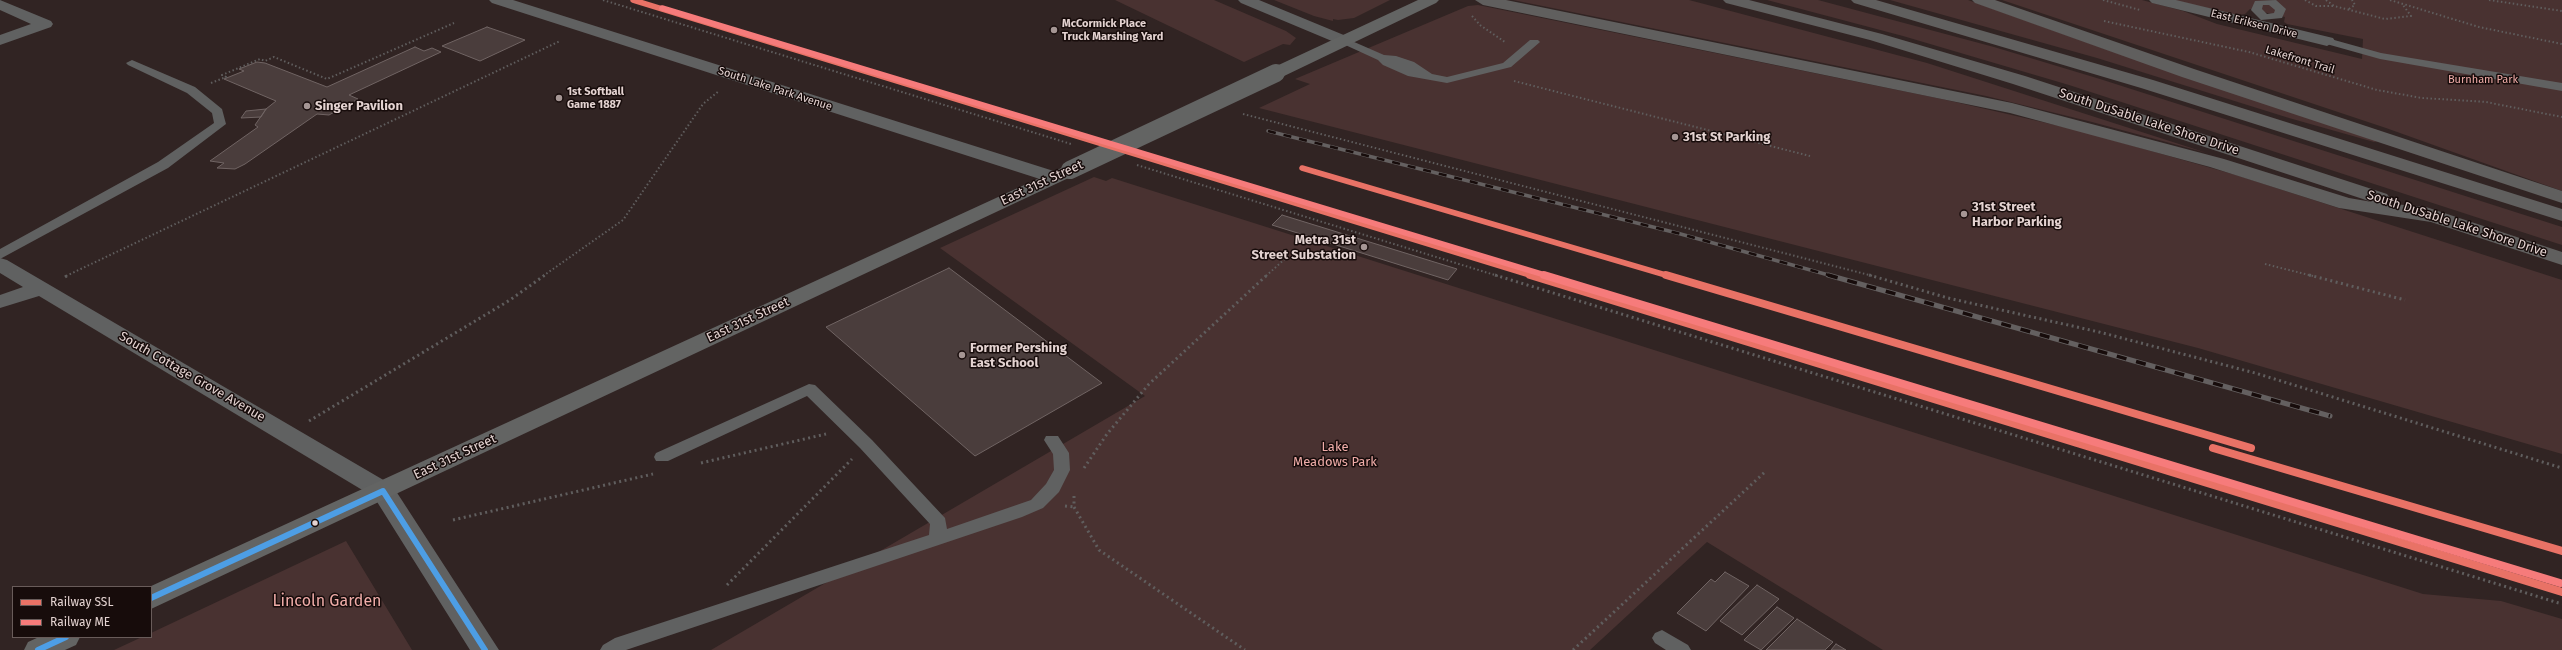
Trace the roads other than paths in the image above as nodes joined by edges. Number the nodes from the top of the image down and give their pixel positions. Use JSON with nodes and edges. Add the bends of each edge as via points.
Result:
{"nodes":[{"id":1,"x":497,"y":0,"type":"edge"},
{"id":2,"x":1246,"y":0,"type":"edge"},
{"id":3,"x":1431,"y":0,"type":"edge"},
{"id":4,"x":1483,"y":0,"type":"edge"},
{"id":5,"x":1731,"y":0,"type":"edge"},
{"id":6,"x":1859,"y":0,"type":"edge"},
{"id":7,"x":1980,"y":0,"type":"edge"},
{"id":8,"x":2157,"y":0,"type":"edge"},
{"id":9,"x":2271,"y":1,"type":"edge"},
{"id":10,"x":0,"y":4,"type":"edge"},
{"id":11,"x":2262,"y":22,"type":"junction"},
{"id":12,"x":0,"y":40,"type":"edge"},
{"id":13,"x":1345,"y":41,"type":"junction"},
{"id":14,"x":2327,"y":41,"type":"joint"},
{"id":15,"x":1534,"y":42,"type":"dead end"},
{"id":16,"x":132,"y":63,"type":"dead end"},
{"id":17,"x":2562,"y":87,"type":"edge"},
{"id":18,"x":1061,"y":174,"type":"junction"},
{"id":19,"x":2562,"y":197,"type":"edge"},
{"id":20,"x":2562,"y":215,"type":"edge"},
{"id":21,"x":2433,"y":216,"type":"junction"},
{"id":22,"x":0,"y":255,"type":"edge"},
{"id":23,"x":2562,"y":259,"type":"edge"},
{"id":24,"x":0,"y":264,"type":"edge"},
{"id":25,"x":41,"y":288,"type":"junction"},
{"id":26,"x":0,"y":302,"type":"edge"},
{"id":27,"x":1052,"y":440,"type":"dead end"},
{"id":28,"x":660,"y":465,"type":"road end"},
{"id":29,"x":382,"y":491,"type":"junction"},
{"id":30,"x":937,"y":539,"type":"junction"},
{"id":31,"x":152,"y":598,"type":"edge"},
{"id":32,"x":64,"y":638,"type":"edge"},
{"id":33,"x":1662,"y":638,"type":"dead end"},
{"id":34,"x":38,"y":650,"type":"edge"},
{"id":35,"x":485,"y":650,"type":"edge"},
{"id":36,"x":610,"y":650,"type":"edge"},
{"id":37,"x":1681,"y":650,"type":"edge"}],
"edges":[{"from":1,"to":18,"type":"street","name":"South Lake Park Avenue","via":[[738,77]]},
{"from":2,"to":13,"type":"street"},
{"from":3,"to":13,"type":"main road","name":"East 31st Street"},
{"from":4,"to":21,"type":"highway","via":[[2012,108],[2217,163],[2346,204]]},
{"from":5,"to":21,"type":"highway","name":"South DuSable Lake Shore Drive","via":[[1876,37],[2019,80]]},
{"from":6,"to":20,"type":"highway","via":[[2117,74]]},
{"from":7,"to":19,"type":"highway","via":[[2174,68]]},
{"from":8,"to":11,"type":"street","name":"East Eriksen Drive"},
{"from":9,"to":11,"type":"lane","via":[[2281,9],[2278,16]]},
{"from":10,"to":12,"type":"street","via":[[45,24]]},
{"from":11,"to":14,"type":"street","name":"East Eriksen Drive"},
{"from":13,"to":15,"type":"lane","via":[[1382,58],[1396,59],[1427,75],[1447,80],[1507,64]]},
{"from":13,"to":18,"type":"main road","name":"East 31st Street","bridge":true},
{"from":14,"to":17,"type":"lane","via":[[2362,57],[2385,62],[2424,62]]},
{"from":16,"to":22,"type":"lane","via":[[191,90],[218,112],[220,124],[163,165]]},
{"from":18,"to":29,"type":"main road","name":"East 31st Street"},
{"from":21,"to":23,"type":"highway","name":"South DuSable Lake Shore Drive"},
{"from":24,"to":25,"type":"street","name":"South Cottage Grove Avenue"},
{"from":25,"to":26,"type":"street"},
{"from":25,"to":29,"type":"street","name":"South Cottage Grove Avenue"},
{"from":27,"to":30,"type":"lane","via":[[1061,453],[1062,470],[1053,488],[1037,504]]},
{"from":28,"to":30,"type":"lane","via":[[809,388],[866,444],[939,523]]},
{"from":29,"to":31,"type":"main road","name":"East 31st Street"},
{"from":29,"to":35,"type":"street"},
{"from":30,"to":36,"type":"lane","via":[[622,643]]},
{"from":32,"to":34,"type":"main road"},
{"from":33,"to":37,"type":"lane"}]}
